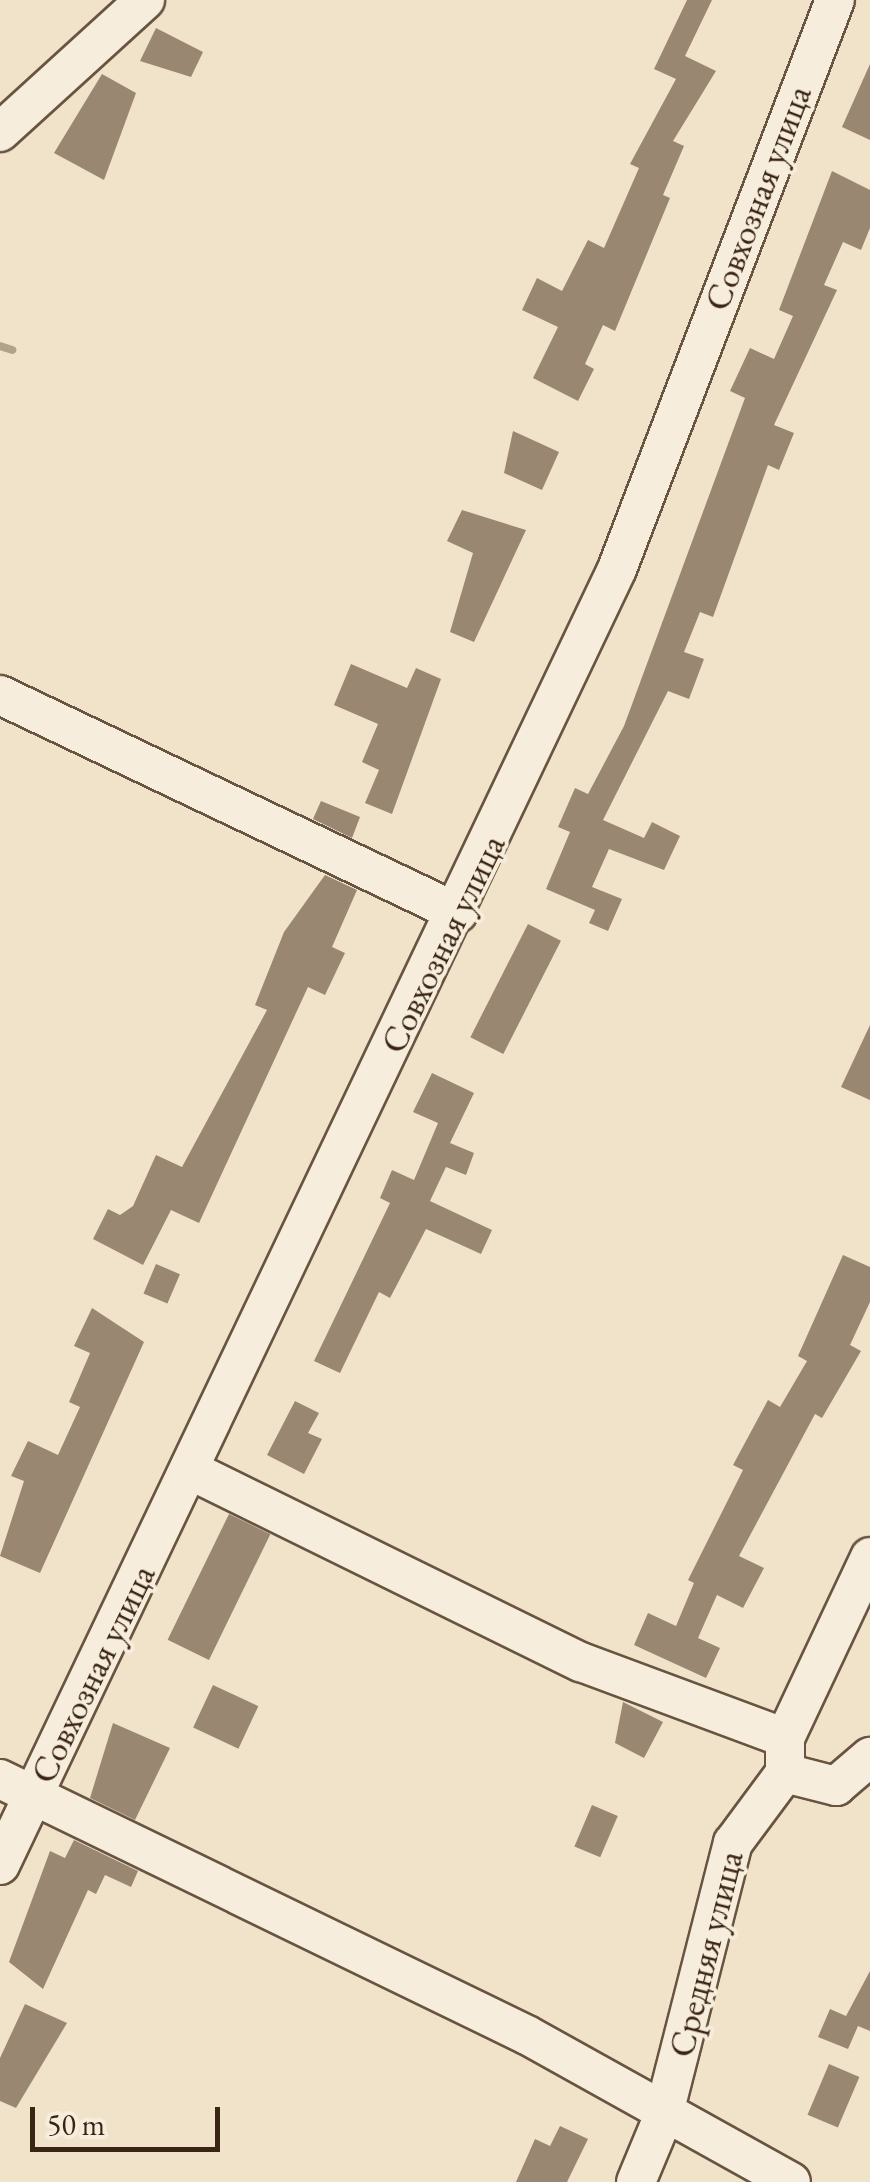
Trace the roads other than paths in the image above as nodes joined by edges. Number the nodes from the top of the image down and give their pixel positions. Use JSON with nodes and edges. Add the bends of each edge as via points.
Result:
{"nodes":[{"id":1,"x":145,"y":0,"type":"edge"},
{"id":2,"x":836,"y":0,"type":"edge"},
{"id":3,"x":0,"y":132,"type":"edge"},
{"id":4,"x":0,"y":696,"type":"edge"},
{"id":5,"x":458,"y":914,"type":"junction"},
{"id":6,"x":190,"y":1470,"type":"junction"},
{"id":7,"x":870,"y":1556,"type":"edge"},
{"id":8,"x":785,"y":1756,"type":"junction"},
{"id":9,"x":870,"y":1757,"type":"edge"},
{"id":10,"x":0,"y":1779,"type":"edge"},
{"id":11,"x":33,"y":1799,"type":"junction"},
{"id":12,"x":0,"y":1865,"type":"edge"},
{"id":13,"x":663,"y":2117,"type":"junction"},
{"id":14,"x":636,"y":2182,"type":"edge"},
{"id":15,"x":791,"y":2182,"type":"edge"}],
"edges":[{"from":1,"to":3,"type":"street"},
{"from":2,"to":5,"type":"street","name":"Совхозная улица","via":[[617,569]]},
{"from":4,"to":5,"type":"street"},
{"from":5,"to":6,"type":"street","name":"Совхозная улица"},
{"from":6,"to":8,"type":"street"},
{"from":6,"to":11,"type":"street","name":"Совхозная улица"},
{"from":7,"to":8,"type":"street","name":"Средняя улица"},
{"from":8,"to":9,"type":"street","via":[[836,1786]]},
{"from":8,"to":13,"type":"street","name":"Средняя улица","via":[[733,1843]]},
{"from":10,"to":11,"type":"street"},
{"from":11,"to":12,"type":"street","name":"Совхозная улица"},
{"from":11,"to":13,"type":"street","via":[[527,2035]]},
{"from":13,"to":14,"type":"street","name":"Средняя улица"},
{"from":13,"to":15,"type":"street"}]}
